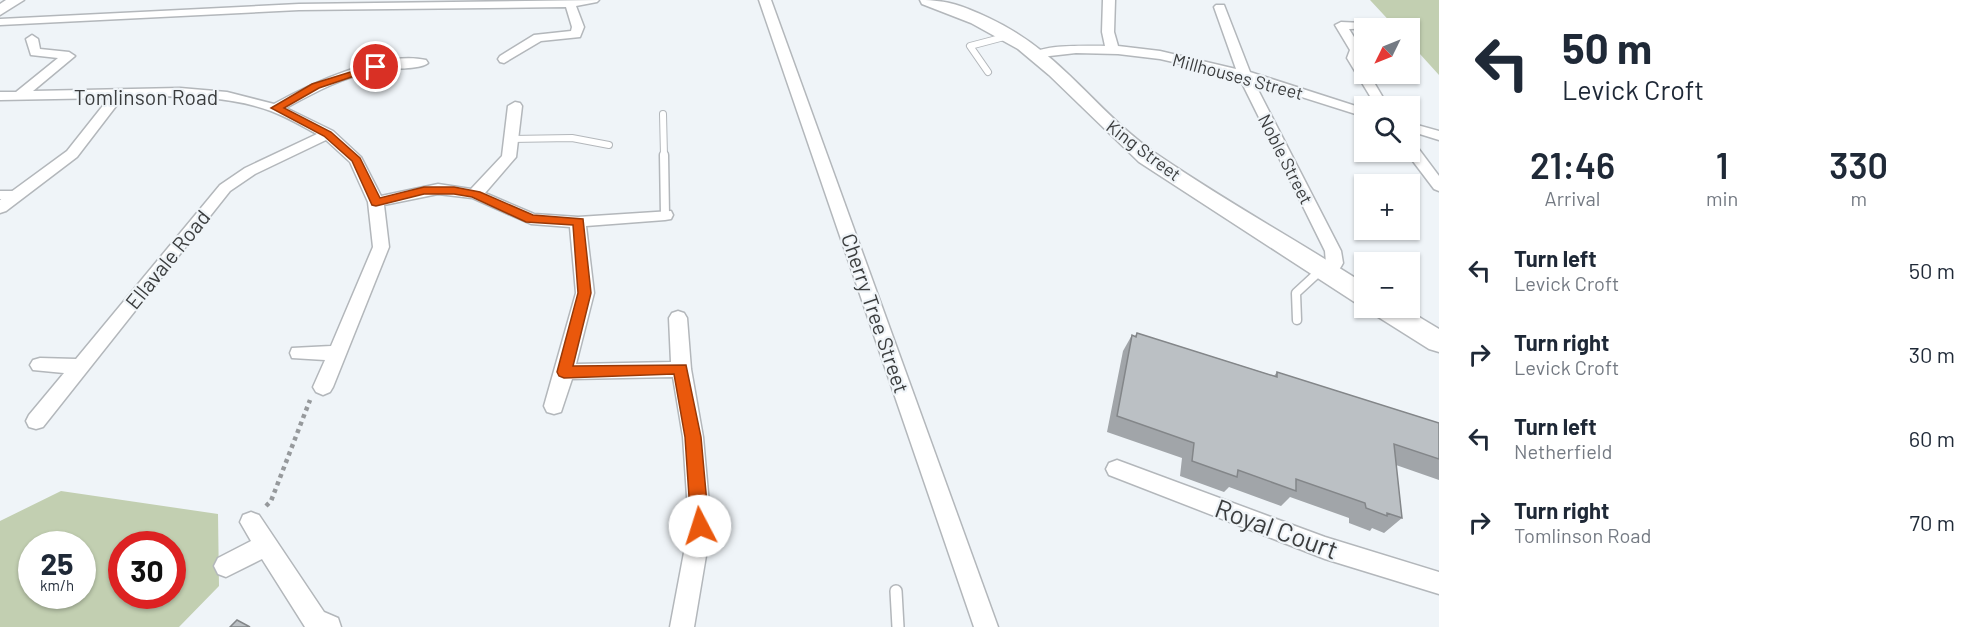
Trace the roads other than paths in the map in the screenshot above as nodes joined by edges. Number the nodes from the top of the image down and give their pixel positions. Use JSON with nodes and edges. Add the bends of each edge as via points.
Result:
{"nodes":[{"id":1,"x":17,"y":0,"type":"edge"},
{"id":2,"x":593,"y":0,"type":"edge"},
{"id":3,"x":765,"y":0,"type":"edge"},
{"id":4,"x":928,"y":0,"type":"edge"},
{"id":5,"x":1109,"y":0,"type":"edge"},
{"id":6,"x":467,"y":2,"type":"edge"},
{"id":7,"x":523,"y":2,"type":"edge"},
{"id":8,"x":341,"y":3,"type":"edge"},
{"id":9,"x":570,"y":4,"type":"junction"},
{"id":10,"x":1220,"y":8,"type":"dead end"},
{"id":11,"x":0,"y":10,"type":"edge"},
{"id":12,"x":0,"y":22,"type":"edge"},
{"id":13,"x":1354,"y":26,"type":"edge"},
{"id":14,"x":1008,"y":36,"type":"junction"},
{"id":15,"x":32,"y":39,"type":"dead end"},
{"id":16,"x":1354,"y":47,"type":"edge"},
{"id":17,"x":1114,"y":51,"type":"junction"},
{"id":18,"x":1036,"y":55,"type":"junction"},
{"id":19,"x":504,"y":59,"type":"dead end"},
{"id":20,"x":422,"y":63,"type":"dead end"},
{"id":21,"x":988,"y":72,"type":"dead end"},
{"id":22,"x":1244,"y":74,"type":"junction"},
{"id":23,"x":118,"y":95,"type":"junction"},
{"id":24,"x":0,"y":96,"type":"edge"},
{"id":25,"x":18,"y":97,"type":"junction"},
{"id":26,"x":514,"y":106,"type":"dead end"},
{"id":27,"x":276,"y":108,"type":"junction"},
{"id":28,"x":1354,"y":109,"type":"edge"},
{"id":29,"x":663,"y":114,"type":"dead end"},
{"id":30,"x":1420,"y":130,"type":"edge"},
{"id":31,"x":328,"y":134,"type":"junction"},
{"id":32,"x":1439,"y":136,"type":"edge"},
{"id":33,"x":511,"y":139,"type":"junction"},
{"id":34,"x":609,"y":145,"type":"dead end"},
{"id":35,"x":1420,"y":160,"type":"edge"},
{"id":36,"x":1439,"y":186,"type":"edge"},
{"id":37,"x":476,"y":194,"type":"junction"},
{"id":38,"x":0,"y":195,"type":"edge"},
{"id":39,"x":17,"y":195,"type":"junction"},
{"id":40,"x":376,"y":202,"type":"junction"},
{"id":41,"x":0,"y":208,"type":"edge"},
{"id":42,"x":665,"y":215,"type":"joint"},
{"id":43,"x":578,"y":222,"type":"junction"},
{"id":44,"x":1324,"y":271,"type":"junction"},
{"id":45,"x":1354,"y":289,"type":"edge"},
{"id":46,"x":678,"y":318,"type":"dead end"},
{"id":47,"x":1400,"y":318,"type":"edge"},
{"id":48,"x":1297,"y":320,"type":"dead end"},
{"id":49,"x":1439,"y":342,"type":"edge"},
{"id":50,"x":299,"y":352,"type":"dead end"},
{"id":51,"x":337,"y":353,"type":"junction"},
{"id":52,"x":40,"y":365,"type":"dead end"},
{"id":53,"x":80,"y":366,"type":"junction"},
{"id":54,"x":681,"y":369,"type":"junction"},
{"id":55,"x":564,"y":372,"type":"junction"},
{"id":56,"x":323,"y":387,"type":"road end"},
{"id":57,"x":554,"y":406,"type":"dead end"},
{"id":58,"x":36,"y":421,"type":"dead end"},
{"id":59,"x":1117,"y":469,"type":"dead end"},
{"id":60,"x":251,"y":522,"type":"road end"},
{"id":61,"x":266,"y":545,"type":"junction"},
{"id":62,"x":226,"y":566,"type":"dead end"},
{"id":63,"x":1439,"y":583,"type":"edge"},
{"id":64,"x":896,"y":591,"type":"dead end"},
{"id":65,"x":329,"y":627,"type":"edge"},
{"id":66,"x":682,"y":627,"type":"edge"},
{"id":67,"x":898,"y":627,"type":"edge"},
{"id":68,"x":986,"y":627,"type":"edge"}],
"edges":[{"from":1,"to":11,"type":"street"},
{"from":2,"to":9,"type":"street"},
{"from":3,"to":68,"type":"street","name":"Cherry Tree Street"},
{"from":4,"to":14,"type":"main road","name":"King Street"},
{"from":5,"to":17,"type":"street","via":[[1106,31]]},
{"from":6,"to":7,"type":"street"},
{"from":6,"to":8,"type":"street"},
{"from":7,"to":9,"type":"street"},
{"from":8,"to":12,"type":"street"},
{"from":9,"to":19,"type":"street","via":[[578,27],[576,34],[538,38]]},
{"from":10,"to":22,"type":"street","name":"Noble Street"},
{"from":13,"to":16,"type":"street","via":[[1341,25]]},
{"from":14,"to":18,"type":"main road","name":"King Street"},
{"from":14,"to":21,"type":"lane","via":[[970,46]]},
{"from":15,"to":25,"type":"street","via":[[35,52],[69,56]]},
{"from":17,"to":18,"type":"street","name":"Millhouses Street"},
{"from":17,"to":22,"type":"street","name":"Millhouses Street","via":[[1184,60]]},
{"from":18,"to":44,"type":"main road","name":"King Street","via":[[1118,135],[1147,157]]},
{"from":20,"to":27,"type":"street","via":[[348,74]]},
{"from":22,"to":28,"type":"street","name":"Millhouses Street"},
{"from":22,"to":44,"type":"street","name":"Noble Street","via":[[1334,251],[1334,267]]},
{"from":23,"to":25,"type":"street","name":"Tomlinson Road"},
{"from":23,"to":27,"type":"street","name":"Tomlinson Road","via":[[180,92],[227,96]]},
{"from":23,"to":39,"type":"street","via":[[72,154]]},
{"from":24,"to":25,"type":"street","name":"Tomlinson Road"},
{"from":26,"to":33,"type":"street"},
{"from":27,"to":31,"type":"street","name":"Tomlinson Road"},
{"from":29,"to":42,"type":"lane"},
{"from":30,"to":32,"type":"street"},
{"from":31,"to":40,"type":"street","name":"Tomlinson Road","via":[[356,160]]},
{"from":31,"to":53,"type":"street","name":"Ellavale Road","via":[[250,171],[225,188]]},
{"from":33,"to":34,"type":"lane","via":[[572,138]]},
{"from":33,"to":37,"type":"street","via":[[509,157]]},
{"from":35,"to":36,"type":"street"},
{"from":37,"to":40,"type":"street","via":[[438,189]]},
{"from":37,"to":43,"type":"street","via":[[531,219]]},
{"from":38,"to":39,"type":"lane"},
{"from":39,"to":41,"type":"street"},
{"from":40,"to":51,"type":"street","name":"Tomlinson Road","via":[[381,247]]},
{"from":42,"to":43,"type":"street"},
{"from":43,"to":55,"type":"street","via":[[585,293]]},
{"from":44,"to":45,"type":"main road","name":"King Street"},
{"from":44,"to":48,"type":"lane","via":[[1296,293]]},
{"from":46,"to":54,"type":"street"},
{"from":47,"to":49,"type":"main road"},
{"from":50,"to":51,"type":"street"},
{"from":51,"to":56,"type":"street","name":"Tomlinson Road"},
{"from":52,"to":53,"type":"street"},
{"from":53,"to":58,"type":"street","name":"Ellavale Road"},
{"from":54,"to":55,"type":"street"},
{"from":54,"to":66,"type":"street","via":[[693,437],[700,526]]},
{"from":55,"to":57,"type":"street"},
{"from":59,"to":63,"type":"street","name":"Royal Court","via":[[1325,548]]},
{"from":60,"to":61,"type":"street"},
{"from":61,"to":62,"type":"street"},
{"from":61,"to":65,"type":"street","via":[[315,621]]},
{"from":64,"to":67,"type":"lane"}]}
